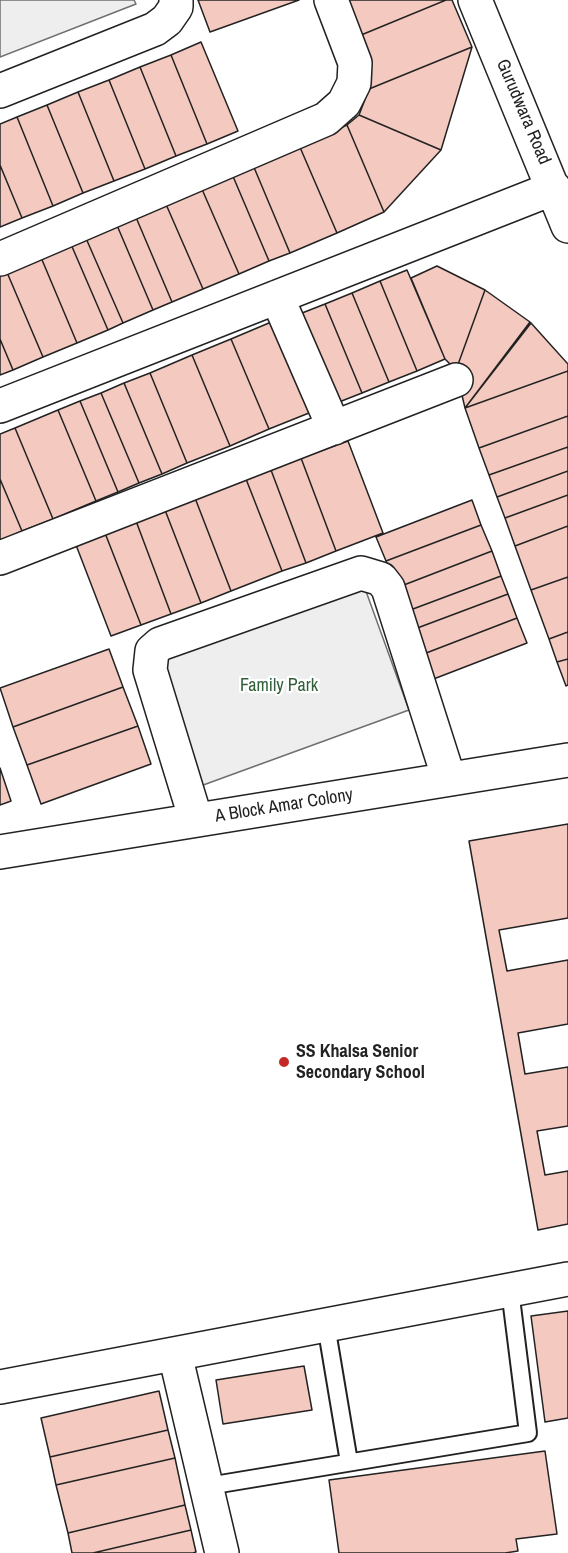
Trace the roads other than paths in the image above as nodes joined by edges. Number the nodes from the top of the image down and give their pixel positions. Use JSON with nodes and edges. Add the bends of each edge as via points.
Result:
{"nodes":[{"id":1,"x":176,"y":0,"type":"edge"},
{"id":2,"x":331,"y":0,"type":"edge"},
{"id":3,"x":475,"y":0,"type":"edge"},
{"id":4,"x":0,"y":92,"type":"edge"},
{"id":5,"x":554,"y":188,"type":"junction"},
{"id":6,"x":568,"y":226,"type":"edge"},
{"id":7,"x":0,"y":259,"type":"edge"},
{"id":8,"x":277,"y":297,"type":"junction"},
{"id":9,"x":456,"y":380,"type":"dead end"},
{"id":10,"x":0,"y":406,"type":"edge"},
{"id":11,"x":334,"y":428,"type":"junction"},
{"id":12,"x":0,"y":558,"type":"edge"},
{"id":13,"x":568,"y":760,"type":"edge"},
{"id":14,"x":449,"y":779,"type":"junction"},
{"id":15,"x":196,"y":820,"type":"junction"},
{"id":16,"x":0,"y":852,"type":"edge"},
{"id":17,"x":568,"y":1279,"type":"edge"},
{"id":18,"x":510,"y":1290,"type":"junction"},
{"id":19,"x":326,"y":1325,"type":"junction"},
{"id":20,"x":175,"y":1354,"type":"junction"},
{"id":21,"x":0,"y":1388,"type":"edge"},
{"id":22,"x":349,"y":1462,"type":"junction"},
{"id":23,"x":208,"y":1486,"type":"junction"},
{"id":24,"x":222,"y":1553,"type":"edge"}],
"edges":[{"from":1,"to":4,"type":"street","via":[[167,20],[155,29]]},
{"from":2,"to":7,"type":"street","via":[[354,63],[354,83],[344,103],[326,119]]},
{"from":3,"to":5,"type":"street","name":"Gurudwara Road"},
{"from":5,"to":6,"type":"street","name":"Gurudwara Road"},
{"from":5,"to":8,"type":"street"},
{"from":8,"to":10,"type":"street"},
{"from":8,"to":11,"type":"street"},
{"from":9,"to":11,"type":"street"},
{"from":11,"to":12,"type":"street"},
{"from":13,"to":14,"type":"street","name":"A Block Amar Colony"},
{"from":14,"to":15,"type":"street","name":"A Block Amar Colony"},
{"from":14,"to":15,"type":"street","via":[[388,588],[381,579],[361,573],[160,644],[152,651],[150,670]]},
{"from":15,"to":16,"type":"street","name":"A Block Amar Colony"},
{"from":17,"to":18,"type":"street"},
{"from":18,"to":19,"type":"street"},
{"from":18,"to":22,"type":"lane","via":[[528,1433]]},
{"from":19,"to":20,"type":"street"},
{"from":19,"to":22,"type":"lane"},
{"from":20,"to":21,"type":"street"},
{"from":20,"to":23,"type":"street"},
{"from":22,"to":23,"type":"lane"},
{"from":23,"to":24,"type":"street"}]}
